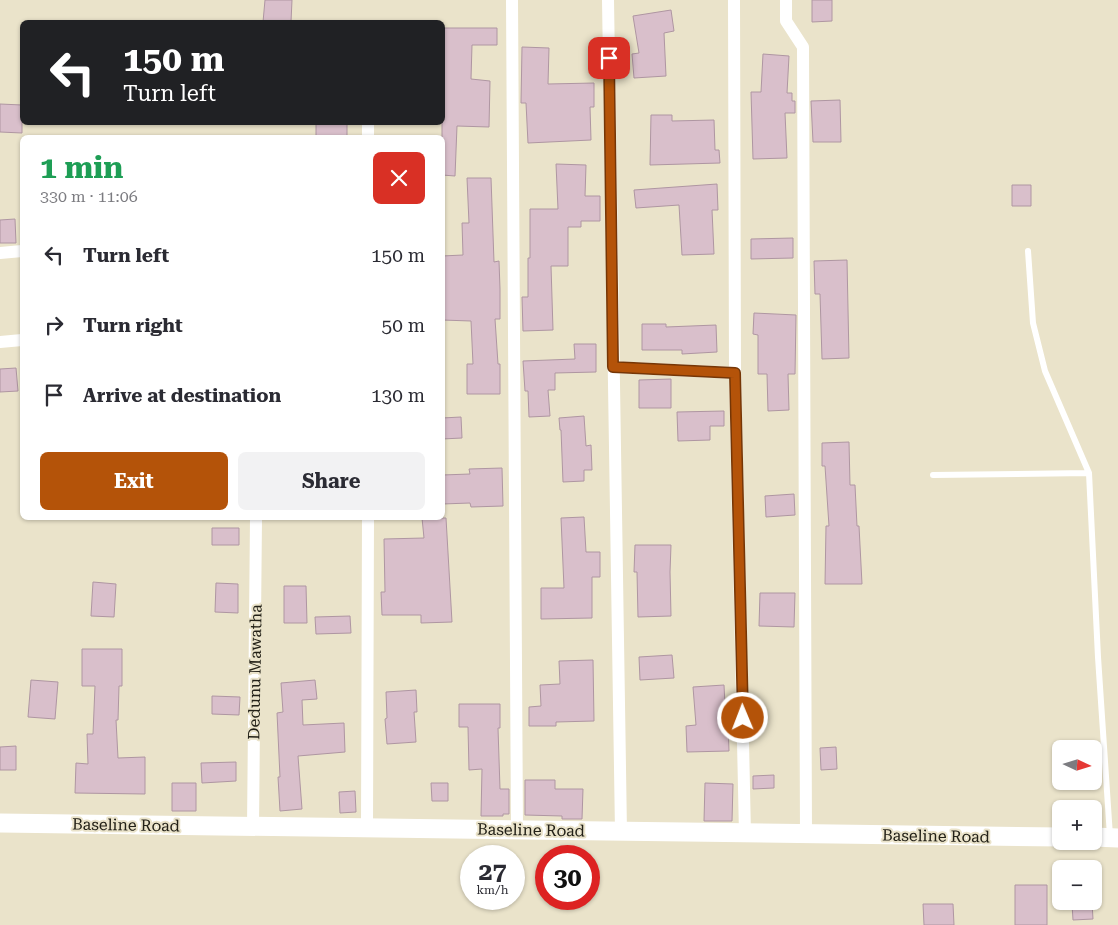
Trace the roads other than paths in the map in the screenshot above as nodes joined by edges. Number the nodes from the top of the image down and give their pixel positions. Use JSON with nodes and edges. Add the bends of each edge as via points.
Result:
{"nodes":[{"id":1,"x":512,"y":0,"type":"edge"},
{"id":2,"x":608,"y":0,"type":"edge"},
{"id":3,"x":734,"y":0,"type":"edge"},
{"id":4,"x":786,"y":0,"type":"edge"},
{"id":5,"x":20,"y":251,"type":"edge"},
{"id":6,"x":1028,"y":252,"type":"dead end"},
{"id":7,"x":0,"y":253,"type":"edge"},
{"id":8,"x":20,"y":340,"type":"edge"},
{"id":9,"x":0,"y":342,"type":"edge"},
{"id":10,"x":613,"y":367,"type":"junction"},
{"id":11,"x":735,"y":373,"type":"junction"},
{"id":12,"x":1089,"y":473,"type":"junction"},
{"id":13,"x":933,"y":476,"type":"dead end"},
{"id":14,"x":256,"y":520,"type":"edge"},
{"id":15,"x":368,"y":520,"type":"edge"},
{"id":16,"x":0,"y":823,"type":"edge"},
{"id":17,"x":253,"y":827,"type":"junction"},
{"id":18,"x":368,"y":828,"type":"junction"},
{"id":19,"x":517,"y":830,"type":"junction"},
{"id":20,"x":621,"y":832,"type":"junction"},
{"id":21,"x":746,"y":834,"type":"junction"},
{"id":22,"x":806,"y":834,"type":"junction"},
{"id":23,"x":1052,"y":837,"type":"edge"},
{"id":24,"x":1107,"y":838,"type":"edge"}],
"edges":[{"from":1,"to":19,"type":"street"},
{"from":2,"to":10,"type":"street"},
{"from":3,"to":11,"type":"street"},
{"from":4,"to":22,"type":"street","via":[[786,21],[803,47]]},
{"from":5,"to":7,"type":"street"},
{"from":6,"to":12,"type":"lane","via":[[1033,323],[1045,371]]},
{"from":8,"to":9,"type":"street"},
{"from":10,"to":11,"type":"street"},
{"from":10,"to":20,"type":"street"},
{"from":11,"to":21,"type":"street"},
{"from":12,"to":13,"type":"lane"},
{"from":12,"to":24,"type":"lane"},
{"from":14,"to":17,"type":"street","name":"Dedunu Mawatha"},
{"from":15,"to":18,"type":"street"},
{"from":16,"to":17,"type":"main road","name":"Baseline Road"},
{"from":17,"to":18,"type":"main road","name":"Baseline Road"},
{"from":18,"to":19,"type":"main road","name":"Baseline Road"},
{"from":19,"to":20,"type":"main road","name":"Baseline Road"},
{"from":20,"to":21,"type":"main road","name":"Baseline Road"},
{"from":21,"to":22,"type":"main road","name":"Baseline Road"},
{"from":22,"to":23,"type":"main road","name":"Baseline Road"}]}
